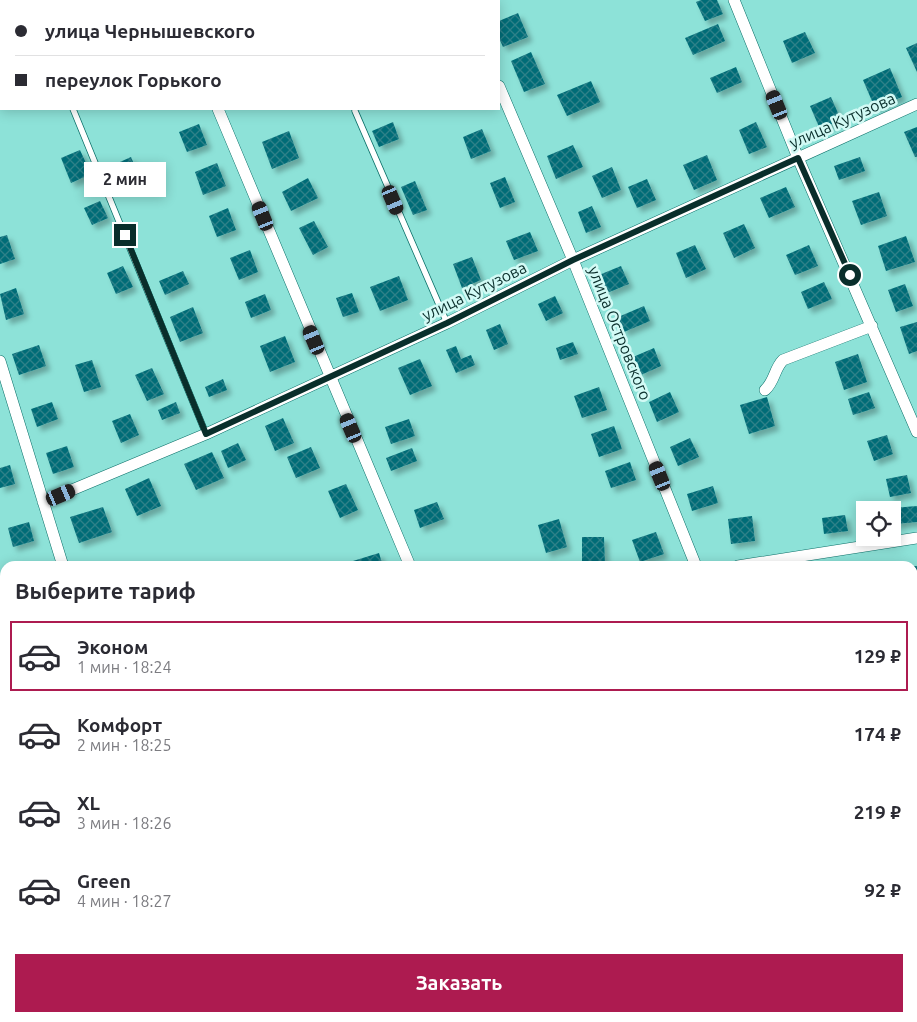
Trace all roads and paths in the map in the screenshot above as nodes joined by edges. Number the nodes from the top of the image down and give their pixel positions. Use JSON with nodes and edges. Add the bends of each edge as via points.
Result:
{"nodes":[{"id":1,"x":734,"y":0,"type":"edge"},
{"id":2,"x":500,"y":88,"type":"edge"},
{"id":3,"x":917,"y":104,"type":"edge"},
{"id":4,"x":73,"y":110,"type":"edge"},
{"id":5,"x":218,"y":110,"type":"edge"},
{"id":6,"x":355,"y":111,"type":"dead end"},
{"id":7,"x":798,"y":158,"type":"junction"},
{"id":8,"x":573,"y":260,"type":"junction"},
{"id":9,"x":447,"y":323,"type":"junction"},
{"id":10,"x":872,"y":326,"type":"junction"},
{"id":11,"x":0,"y":361,"type":"edge"},
{"id":12,"x":329,"y":376,"type":"junction"},
{"id":13,"x":765,"y":390,"type":"dead end"},
{"id":14,"x":917,"y":432,"type":"edge"},
{"id":15,"x":206,"y":434,"type":"junction"},
{"id":16,"x":43,"y":502,"type":"junction"},
{"id":17,"x":917,"y":538,"type":"edge"},
{"id":18,"x":61,"y":561,"type":"edge"},
{"id":19,"x":408,"y":561,"type":"edge"},
{"id":20,"x":694,"y":561,"type":"edge"},
{"id":21,"x":770,"y":561,"type":"edge"}],
"edges":[{"from":1,"to":7,"type":"street"},
{"from":2,"to":8,"type":"street","name":"улица Островского"},
{"from":3,"to":7,"type":"street","name":"улица Кутузова"},
{"from":4,"to":15,"type":"lane"},
{"from":5,"to":12,"type":"street"},
{"from":6,"to":9,"type":"lane"},
{"from":7,"to":8,"type":"street","name":"улица Кутузова"},
{"from":7,"to":10,"type":"street"},
{"from":8,"to":9,"type":"street","name":"улица Кутузова"},
{"from":8,"to":20,"type":"street","name":"улица Островского"},
{"from":9,"to":12,"type":"street","name":"улица Кутузова"},
{"from":10,"to":13,"type":"street","via":[[783,360]]},
{"from":10,"to":14,"type":"street"},
{"from":11,"to":16,"type":"street"},
{"from":12,"to":15,"type":"street","name":"улица Кутузова"},
{"from":12,"to":19,"type":"street"},
{"from":15,"to":16,"type":"street","name":"улица Кутузова"},
{"from":16,"to":18,"type":"street"},
{"from":17,"to":21,"type":"street"}]}
